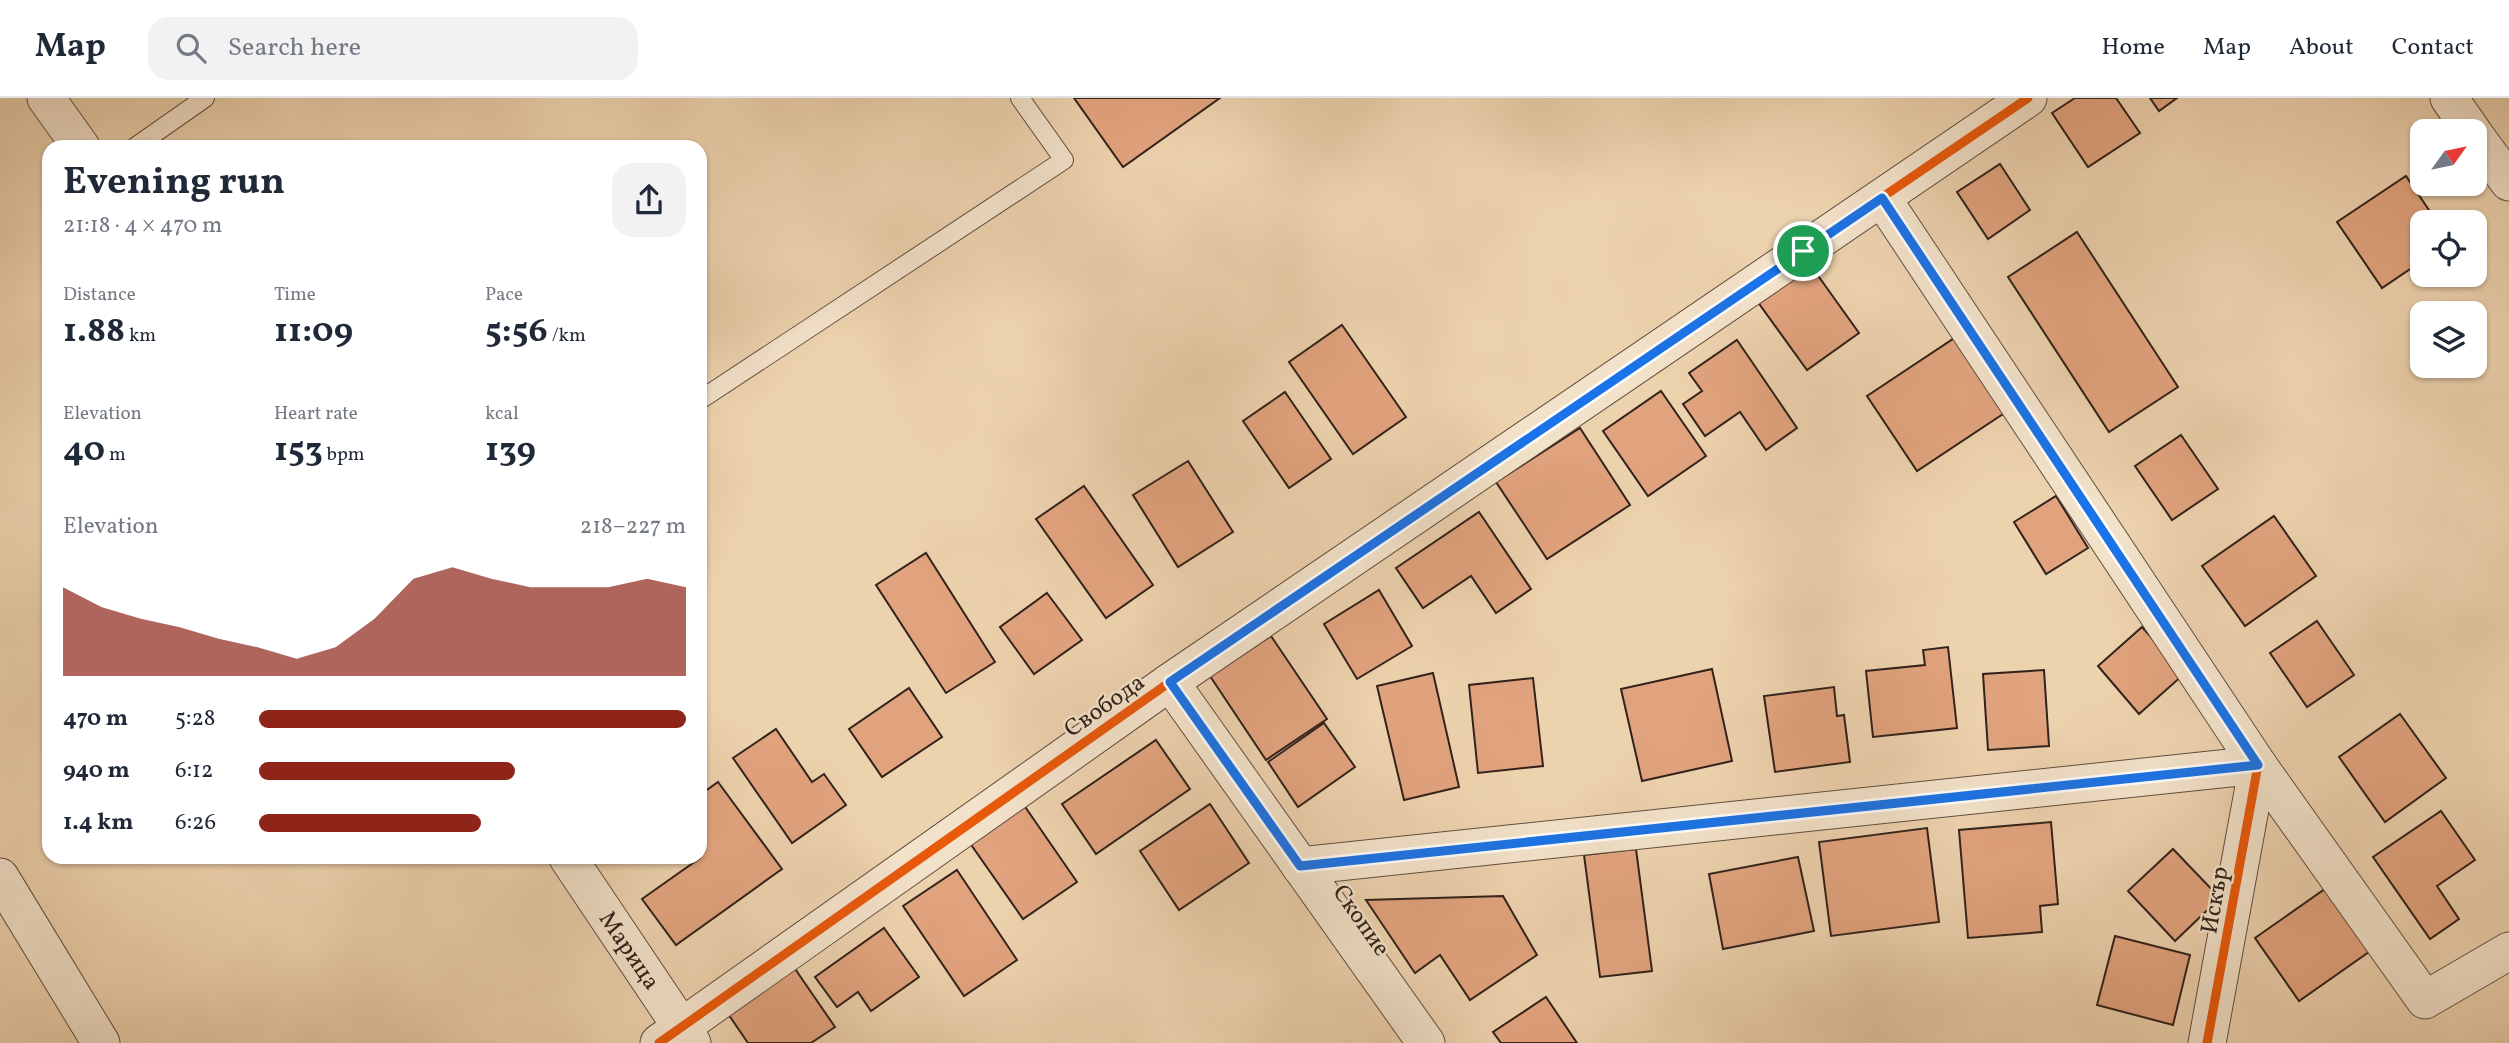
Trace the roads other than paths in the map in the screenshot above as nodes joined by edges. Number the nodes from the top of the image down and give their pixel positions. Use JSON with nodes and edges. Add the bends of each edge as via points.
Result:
{"nodes":[{"id":1,"x":46,"y":98,"type":"edge"},
{"id":2,"x":205,"y":98,"type":"edge"},
{"id":3,"x":1020,"y":98,"type":"edge"},
{"id":4,"x":2028,"y":98,"type":"edge"},
{"id":5,"x":2449,"y":98,"type":"edge"},
{"id":6,"x":2464,"y":119,"type":"edge"},
{"id":7,"x":76,"y":140,"type":"edge"},
{"id":8,"x":145,"y":140,"type":"edge"},
{"id":9,"x":2487,"y":151,"type":"edge"},
{"id":10,"x":2509,"y":182,"type":"edge"},
{"id":11,"x":1882,"y":198,"type":"junction"},
{"id":12,"x":707,"y":395,"type":"edge"},
{"id":13,"x":1170,"y":682,"type":"junction"},
{"id":14,"x":2258,"y":765,"type":"junction"},
{"id":15,"x":572,"y":864,"type":"edge"},
{"id":16,"x":1300,"y":866,"type":"junction"},
{"id":17,"x":0,"y":877,"type":"edge"},
{"id":18,"x":2509,"y":951,"type":"edge"},
{"id":19,"x":677,"y":1038,"type":"edge"},
{"id":20,"x":101,"y":1043,"type":"edge"},
{"id":21,"x":1426,"y":1043,"type":"edge"},
{"id":22,"x":2207,"y":1043,"type":"edge"}],
"edges":[{"from":1,"to":7,"type":"street"},
{"from":2,"to":8,"type":"lane"},
{"from":3,"to":12,"type":"lane","via":[[1064,160]]},
{"from":4,"to":11,"type":"street","name":"Свобода"},
{"from":5,"to":6,"type":"street"},
{"from":9,"to":10,"type":"street"},
{"from":11,"to":13,"type":"street","name":"Свобода"},
{"from":11,"to":14,"type":"street"},
{"from":13,"to":16,"type":"street","name":"Скопие"},
{"from":13,"to":19,"type":"street","name":"Свобода"},
{"from":14,"to":16,"type":"street"},
{"from":14,"to":18,"type":"street","via":[[2425,1000]]},
{"from":14,"to":22,"type":"street","name":"Искър"},
{"from":15,"to":19,"type":"street","name":"Марица"},
{"from":16,"to":21,"type":"street","name":"Скопие"},
{"from":17,"to":20,"type":"street"}]}
